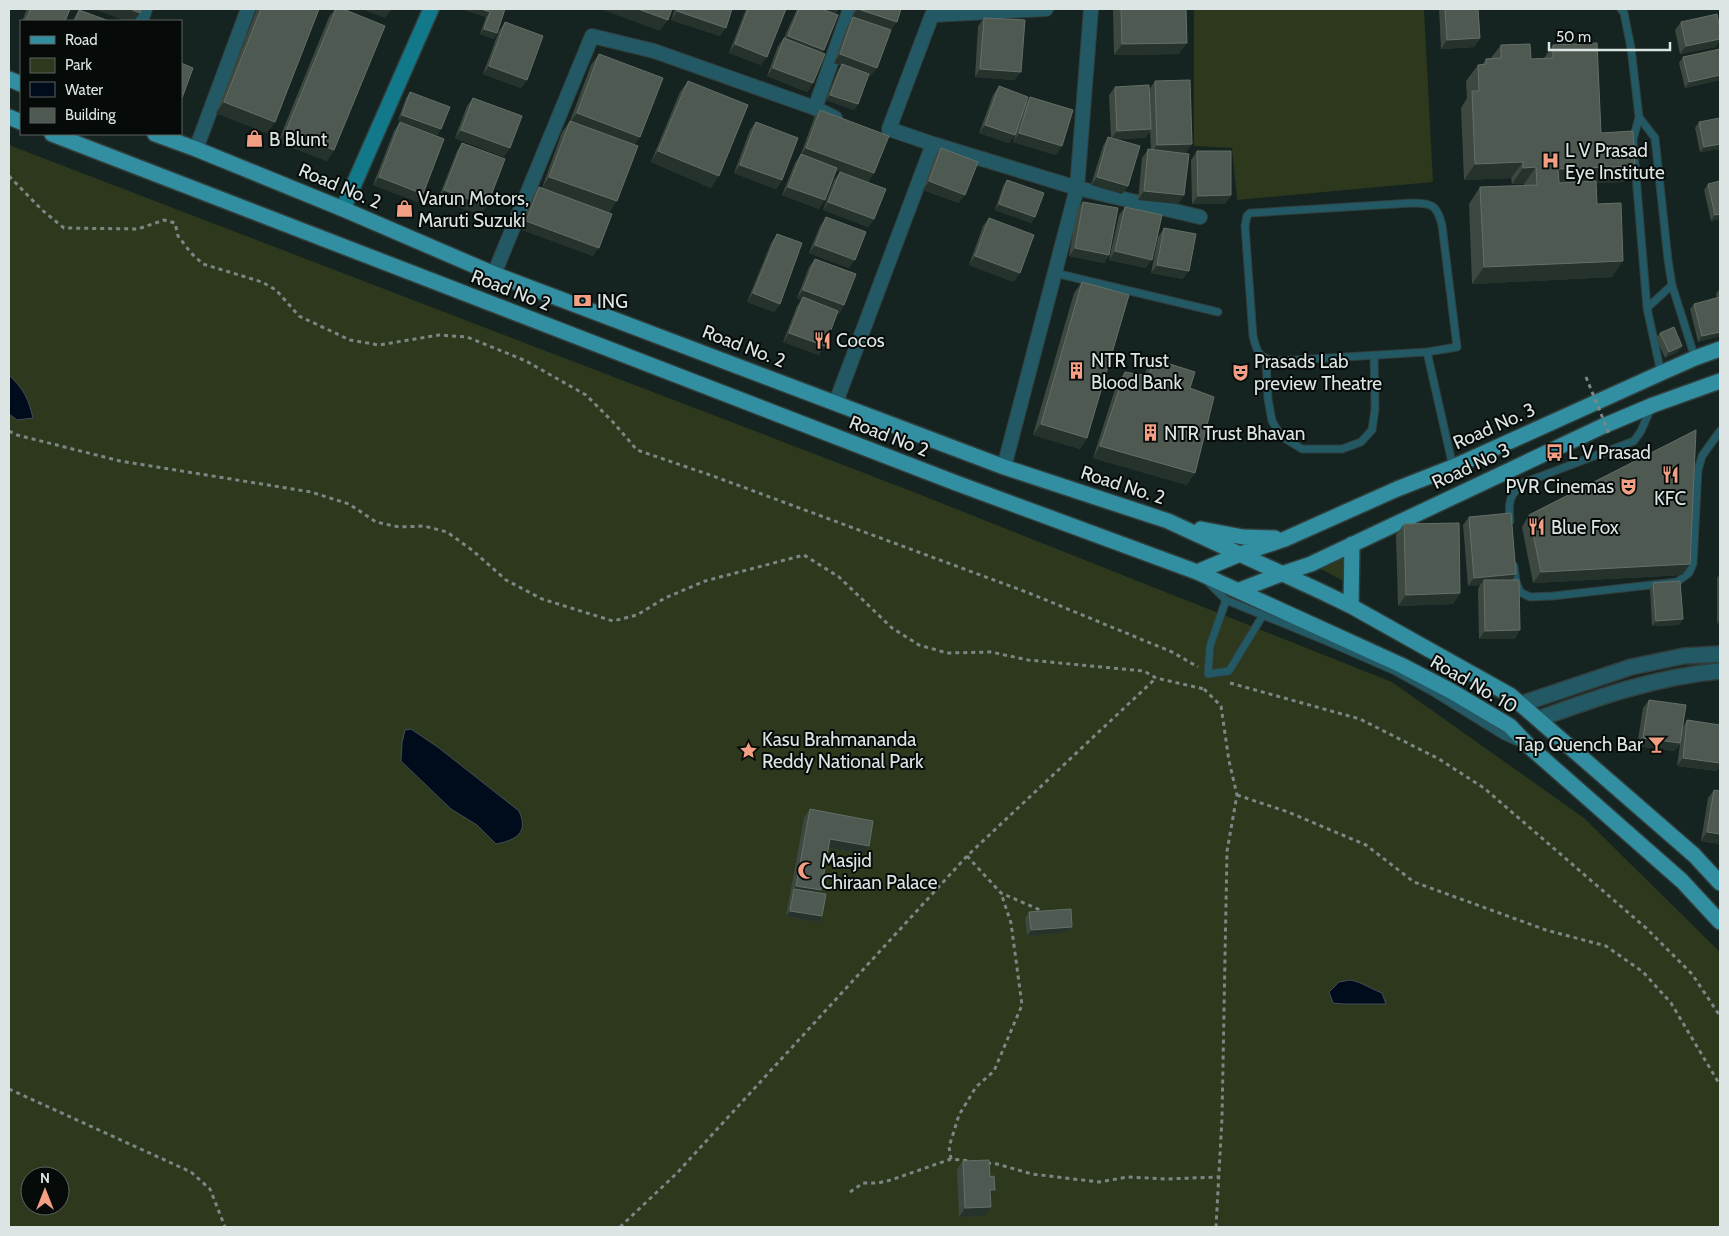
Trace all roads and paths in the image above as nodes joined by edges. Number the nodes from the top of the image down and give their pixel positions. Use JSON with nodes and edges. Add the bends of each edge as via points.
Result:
{"nodes":[{"id":1,"x":248,"y":9,"type":"edge"},
{"id":2,"x":431,"y":9,"type":"edge"},
{"id":3,"x":850,"y":9,"type":"edge"},
{"id":4,"x":1046,"y":9,"type":"edge"},
{"id":5,"x":1092,"y":9,"type":"edge"},
{"id":6,"x":1621,"y":9,"type":"edge"},
{"id":7,"x":814,"y":108,"type":"junction"},
{"id":8,"x":1639,"y":117,"type":"junction"},
{"id":9,"x":845,"y":122,"type":"edge"},
{"id":10,"x":55,"y":135,"type":"edge"},
{"id":11,"x":158,"y":135,"type":"edge"},
{"id":12,"x":933,"y":144,"type":"junction"},
{"id":13,"x":196,"y":149,"type":"junction"},
{"id":14,"x":9,"y":176,"type":"edge"},
{"id":15,"x":1077,"y":188,"type":"junction"},
{"id":16,"x":343,"y":209,"type":"junction"},
{"id":17,"x":1200,"y":217,"type":"dead end"},
{"id":18,"x":494,"y":274,"type":"junction"},
{"id":19,"x":1055,"y":274,"type":"junction"},
{"id":20,"x":1672,"y":285,"type":"junction"},
{"id":21,"x":1647,"y":308,"type":"junction"},
{"id":22,"x":1218,"y":312,"type":"dead end"},
{"id":23,"x":1720,"y":349,"type":"edge"},
{"id":24,"x":1427,"y":352,"type":"junction"},
{"id":25,"x":1374,"y":355,"type":"junction"},
{"id":26,"x":1695,"y":358,"type":"junction"},
{"id":27,"x":1266,"y":360,"type":"junction"},
{"id":28,"x":1661,"y":372,"type":"junction"},
{"id":29,"x":1586,"y":377,"type":"dead end"},
{"id":30,"x":1720,"y":381,"type":"edge"},
{"id":31,"x":836,"y":402,"type":"junction"},
{"id":32,"x":1653,"y":405,"type":"junction"},
{"id":33,"x":9,"y":431,"type":"edge"},
{"id":34,"x":1720,"y":431,"type":"edge"},
{"id":35,"x":1610,"y":436,"type":"dead end"},
{"id":36,"x":1004,"y":466,"type":"junction"},
{"id":37,"x":1452,"y":467,"type":"junction"},
{"id":38,"x":1168,"y":521,"type":"junction"},
{"id":39,"x":1511,"y":526,"type":"edge"},
{"id":40,"x":1285,"y":539,"type":"junction"},
{"id":41,"x":1352,"y":544,"type":"junction"},
{"id":42,"x":1240,"y":554,"type":"junction"},
{"id":43,"x":1513,"y":554,"type":"edge"},
{"id":44,"x":1197,"y":572,"type":"junction"},
{"id":45,"x":1281,"y":574,"type":"junction"},
{"id":46,"x":1240,"y":590,"type":"junction"},
{"id":47,"x":1320,"y":591,"type":"joint"},
{"id":48,"x":1226,"y":600,"type":"junction"},
{"id":49,"x":1351,"y":606,"type":"junction"},
{"id":50,"x":1263,"y":615,"type":"junction"},
{"id":51,"x":1720,"y":654,"type":"edge"},
{"id":52,"x":1720,"y":672,"type":"edge"},
{"id":53,"x":1208,"y":674,"type":"junction"},
{"id":54,"x":1156,"y":678,"type":"junction"},
{"id":55,"x":1520,"y":704,"type":"junction"},
{"id":56,"x":1538,"y":719,"type":"junction"},
{"id":57,"x":1531,"y":748,"type":"junction"},
{"id":58,"x":1238,"y":795,"type":"junction"},
{"id":59,"x":967,"y":856,"type":"junction"},
{"id":60,"x":1720,"y":883,"type":"edge"},
{"id":61,"x":1001,"y":893,"type":"junction"},
{"id":62,"x":1040,"y":910,"type":"edge"},
{"id":63,"x":1720,"y":922,"type":"edge"},
{"id":64,"x":1720,"y":1016,"type":"edge"},
{"id":65,"x":1720,"y":1085,"type":"edge"},
{"id":66,"x":9,"y":1089,"type":"edge"},
{"id":67,"x":951,"y":1159,"type":"junction"},
{"id":68,"x":1219,"y":1177,"type":"junction"},
{"id":69,"x":850,"y":1192,"type":"dead end"},
{"id":70,"x":225,"y":1227,"type":"edge"},
{"id":71,"x":620,"y":1227,"type":"edge"},
{"id":72,"x":1216,"y":1227,"type":"edge"}],
"edges":[{"from":1,"to":13,"type":"street"},
{"from":2,"to":16,"type":"main road"},
{"from":3,"to":7,"type":"street"},
{"from":4,"to":12,"type":"street","via":[[932,16],[889,129]]},
{"from":5,"to":15,"type":"street"},
{"from":6,"to":8,"type":"lane","via":[[1631,48]]},
{"from":7,"to":9,"type":"street"},
{"from":7,"to":18,"type":"street","via":[[654,51],[592,36]]},
{"from":8,"to":20,"type":"lane","via":[[1655,138]]},
{"from":8,"to":21,"type":"lane","via":[[1633,140]]},
{"from":10,"to":44,"type":"main road","name":"Road No 2","via":[[956,483]]},
{"from":11,"to":13,"type":"main road","name":"Road No. 2"},
{"from":12,"to":15,"type":"street"},
{"from":12,"to":31,"type":"street"},
{"from":13,"to":16,"type":"main road","name":"Road No. 2"},
{"from":14,"to":53,"type":"path","via":[[64,228],[138,229],[164,220],[175,223],[178,236],[203,264],[262,282],[276,290],[299,316],[350,340],[379,345],[439,335],[467,337],[517,358],[586,395],[638,450],[1029,593],[1172,652]]},
{"from":15,"to":17,"type":"street"},
{"from":15,"to":19,"type":"street"},
{"from":16,"to":18,"type":"main road","name":"Road No. 2"},
{"from":18,"to":31,"type":"main road","name":"Road No. 2"},
{"from":19,"to":22,"type":"lane"},
{"from":19,"to":36,"type":"street"},
{"from":20,"to":21,"type":"lane"},
{"from":20,"to":26,"type":"lane"},
{"from":21,"to":28,"type":"lane"},
{"from":23,"to":26,"type":"main road","name":"Road No. 3"},
{"from":24,"to":25,"type":"lane"},
{"from":24,"to":27,"type":"lane","via":[[1458,347],[1439,212],[1432,205],[1412,203],[1250,213],[1246,216],[1253,336],[1256,349]]},
{"from":24,"to":37,"type":"lane"},
{"from":25,"to":27,"type":"lane","via":[[1278,362]]},
{"from":25,"to":27,"type":"lane","via":[[1376,409],[1372,430],[1361,442],[1342,449],[1302,449],[1281,436],[1272,421]]},
{"from":26,"to":28,"type":"main road","name":"Road No. 3"},
{"from":28,"to":37,"type":"main road","name":"Road No. 3"},
{"from":29,"to":35,"type":"path","bridge":true},
{"from":30,"to":32,"type":"main road","name":"Road No 3"},
{"from":31,"to":36,"type":"main road","name":"Road No. 2"},
{"from":32,"to":39,"type":"lane","via":[[1634,441],[1523,483],[1512,492],[1509,508]]},
{"from":32,"to":41,"type":"main road","name":"Road No 3"},
{"from":33,"to":54,"type":"path","via":[[120,461],[311,492],[349,504],[376,522],[399,527],[424,526],[447,532],[506,580],[542,599],[613,621],[637,615],[665,598],[705,581],[804,555],[839,577],[892,628],[919,644],[947,653],[991,652],[1028,660],[1144,671]]},
{"from":34,"to":43,"type":"lane","via":[[1702,456],[1698,470],[1693,564],[1677,582],[1530,597],[1520,592],[1516,582]]},
{"from":36,"to":38,"type":"main road","name":"Road No. 2"},
{"from":37,"to":40,"type":"main road","name":"Road No. 3"},
{"from":38,"to":40,"type":"main road","via":[[1243,537]]},
{"from":38,"to":42,"type":"main road","name":"Road No. 2"},
{"from":40,"to":42,"type":"main road","name":"Road No. 3"},
{"from":41,"to":45,"type":"main road","name":"Road No 3"},
{"from":41,"to":49,"type":"main road"},
{"from":42,"to":44,"type":"main road","name":"Road No. 3"},
{"from":42,"to":45,"type":"main road","name":"Road No. 2"},
{"from":44,"to":46,"type":"main road"},
{"from":44,"to":48,"type":"lane"},
{"from":45,"to":46,"type":"main road","name":"Road No 3"},
{"from":45,"to":47,"type":"main road","name":"Road No. 2"},
{"from":46,"to":57,"type":"main road","name":"Road No. 10","via":[[1452,691],[1510,726]]},
{"from":47,"to":49,"type":"main road","name":"Road No. 10"},
{"from":48,"to":50,"type":"lane"},
{"from":48,"to":53,"type":"lane","via":[[1210,646]]},
{"from":49,"to":55,"type":"main road","name":"Road No. 10","via":[[1510,695]]},
{"from":50,"to":53,"type":"lane","via":[[1229,671]]},
{"from":50,"to":57,"type":"lane","via":[[1395,671],[1504,736]]},
{"from":51,"to":55,"type":"street","via":[[1684,656],[1631,667]]},
{"from":52,"to":56,"type":"street","via":[[1640,684]]},
{"from":53,"to":64,"type":"path","via":[[1360,719],[1439,759],[1484,788],[1646,928],[1692,974]]},
{"from":54,"to":58,"type":"path","via":[[1204,689],[1221,706]]},
{"from":54,"to":59,"type":"path"},
{"from":55,"to":56,"type":"main road","name":"Road No. 10"},
{"from":56,"to":60,"type":"main road","name":"Road No. 10","via":[[1694,855]]},
{"from":57,"to":63,"type":"main road","name":"Road No. 10","via":[[1682,881]]},
{"from":58,"to":65,"type":"path","via":[[1366,845],[1414,882],[1546,930],[1606,946],[1643,972],[1672,1003]]},
{"from":58,"to":68,"type":"path","via":[[1227,850]]},
{"from":59,"to":61,"type":"path"},
{"from":59,"to":71,"type":"path","via":[[677,1173]]},
{"from":61,"to":62,"type":"path"},
{"from":61,"to":67,"type":"path","via":[[1011,924],[1022,1004],[994,1071],[976,1087],[959,1115],[949,1147]]},
{"from":66,"to":70,"type":"path","via":[[191,1172],[210,1189]]},
{"from":67,"to":68,"type":"path","via":[[1099,1182],[1128,1177]]},
{"from":67,"to":69,"type":"path","via":[[884,1182],[863,1182]]},
{"from":68,"to":72,"type":"path"}]}
